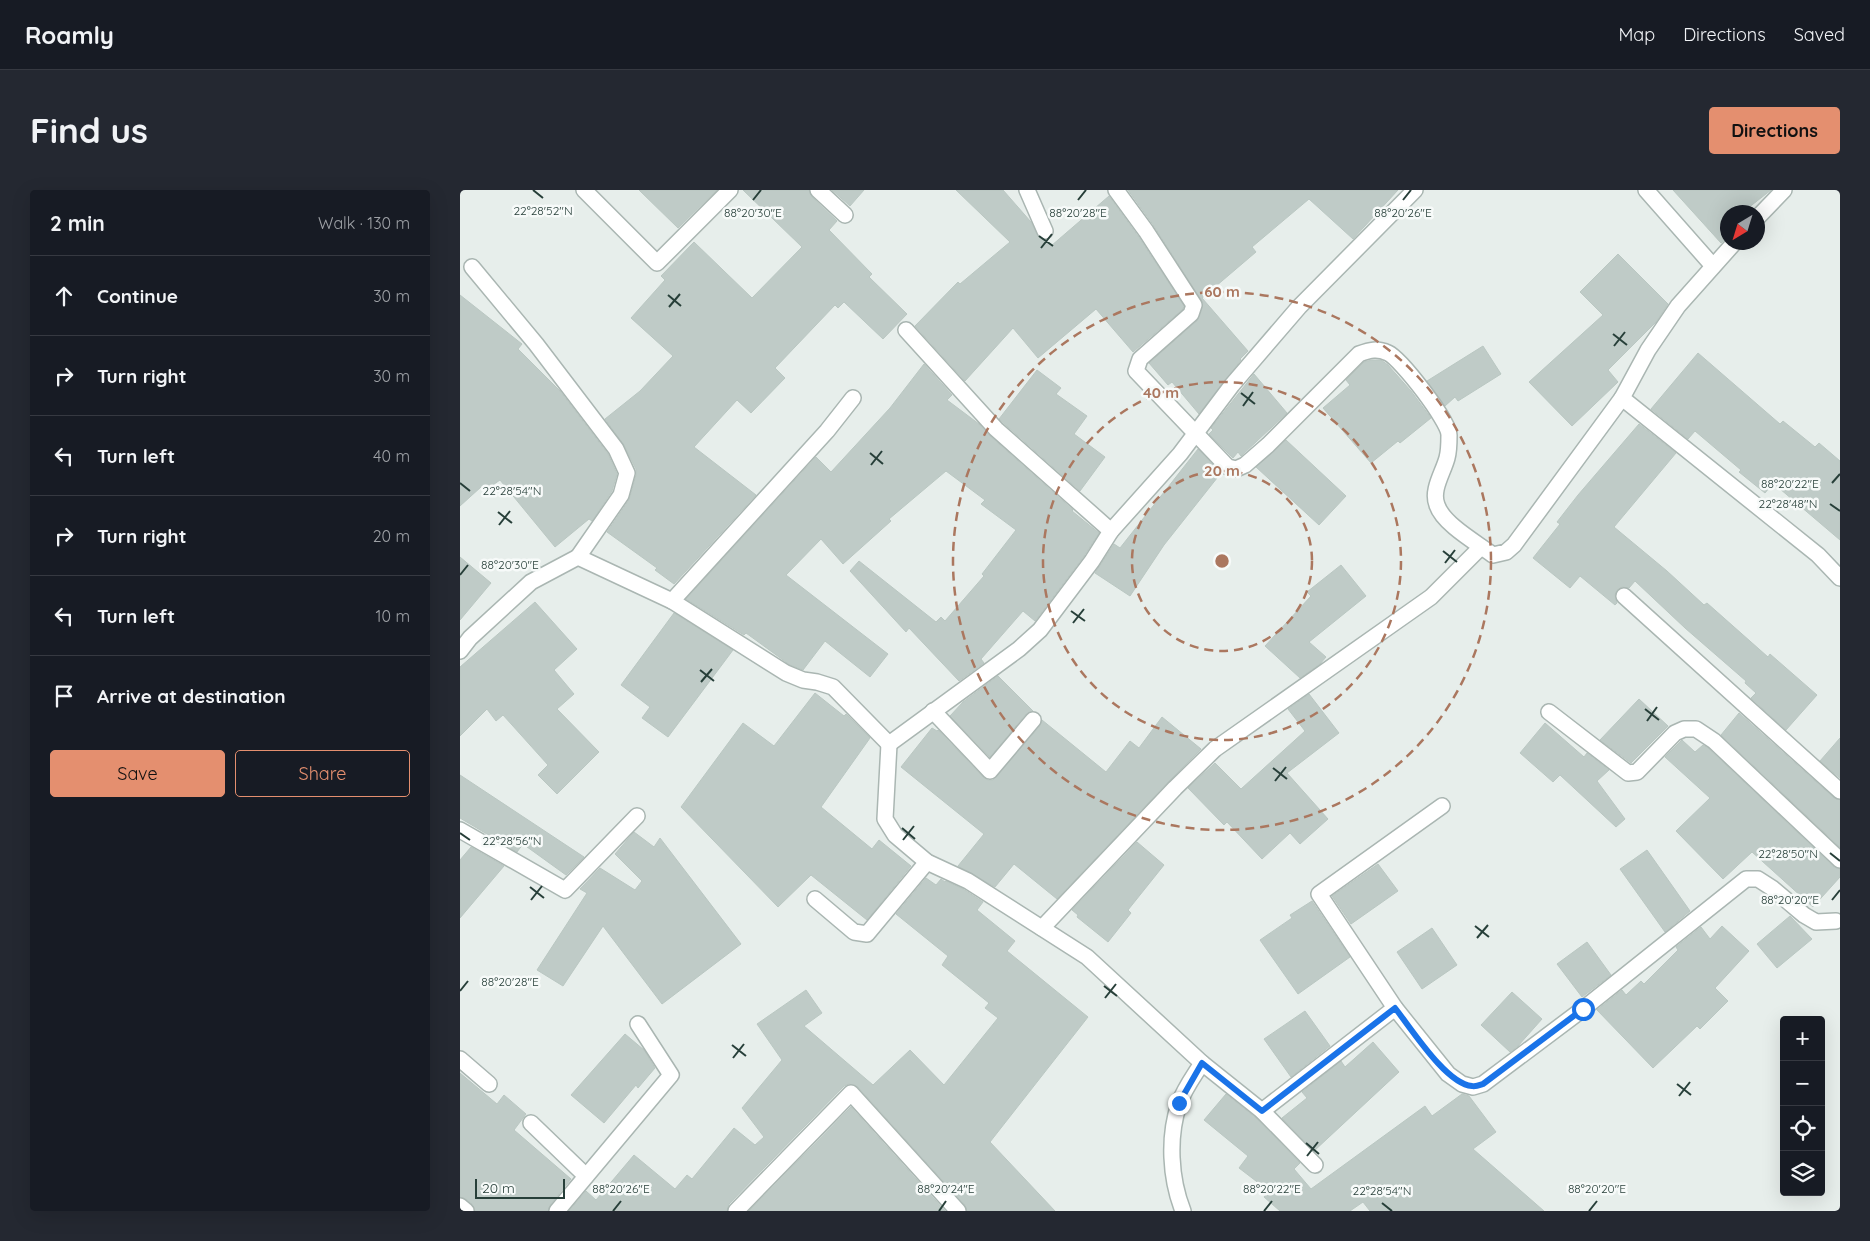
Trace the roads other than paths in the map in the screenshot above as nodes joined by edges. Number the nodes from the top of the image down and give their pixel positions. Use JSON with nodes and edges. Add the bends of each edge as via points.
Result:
{"nodes":[{"id":1,"x":584,"y":190,"type":"edge"},
{"id":2,"x":730,"y":190,"type":"edge"},
{"id":3,"x":818,"y":190,"type":"edge"},
{"id":4,"x":1028,"y":190,"type":"edge"},
{"id":5,"x":1116,"y":190,"type":"edge"},
{"id":6,"x":1415,"y":190,"type":"edge"},
{"id":7,"x":1646,"y":190,"type":"edge"},
{"id":8,"x":1784,"y":190,"type":"edge"},
{"id":9,"x":1765,"y":210,"type":"edge"},
{"id":10,"x":845,"y":215,"type":"dead end"},
{"id":11,"x":1044,"y":231,"type":"dead end"},
{"id":12,"x":1728,"y":250,"type":"edge"},
{"id":13,"x":1713,"y":266,"type":"junction"},
{"id":14,"x":472,"y":267,"type":"dead end"},
{"id":15,"x":906,"y":330,"type":"dead end"},
{"id":16,"x":853,"y":398,"type":"dead end"},
{"id":17,"x":1622,"y":398,"type":"junction"},
{"id":18,"x":1194,"y":434,"type":"junction"},
{"id":19,"x":1111,"y":532,"type":"junction"},
{"id":20,"x":1481,"y":546,"type":"junction"},
{"id":21,"x":578,"y":557,"type":"junction"},
{"id":22,"x":1840,"y":578,"type":"edge"},
{"id":23,"x":1624,"y":596,"type":"dead end"},
{"id":24,"x":672,"y":600,"type":"junction"},
{"id":25,"x":465,"y":633,"type":"edge"},
{"id":26,"x":460,"y":651,"type":"edge"},
{"id":27,"x":934,"y":711,"type":"junction"},
{"id":28,"x":1549,"y":712,"type":"dead end"},
{"id":29,"x":1033,"y":720,"type":"dead end"},
{"id":30,"x":889,"y":744,"type":"junction"},
{"id":31,"x":1840,"y":791,"type":"edge"},
{"id":32,"x":1442,"y":806,"type":"dead end"},
{"id":33,"x":637,"y":816,"type":"dead end"},
{"id":34,"x":460,"y":830,"type":"edge"},
{"id":35,"x":1840,"y":860,"type":"edge"},
{"id":36,"x":927,"y":862,"type":"junction"},
{"id":37,"x":815,"y":899,"type":"dead end"},
{"id":38,"x":1839,"y":920,"type":"edge"},
{"id":39,"x":1042,"y":928,"type":"junction"},
{"id":40,"x":1395,"y":1008,"type":"junction"},
{"id":41,"x":638,"y":1024,"type":"dead end"},
{"id":42,"x":460,"y":1059,"type":"edge"},
{"id":43,"x":1202,"y":1063,"type":"junction"},
{"id":44,"x":489,"y":1084,"type":"dead end"},
{"id":45,"x":1262,"y":1111,"type":"junction"},
{"id":46,"x":531,"y":1123,"type":"dead end"},
{"id":47,"x":1314,"y":1164,"type":"dead end"},
{"id":48,"x":586,"y":1176,"type":"junction"},
{"id":49,"x":460,"y":1206,"type":"edge"},
{"id":50,"x":466,"y":1211,"type":"edge"},
{"id":51,"x":557,"y":1211,"type":"edge"},
{"id":52,"x":736,"y":1211,"type":"edge"},
{"id":53,"x":958,"y":1211,"type":"edge"},
{"id":54,"x":1183,"y":1211,"type":"edge"}],
"edges":[{"from":1,"to":2,"type":"street","via":[[657,263]]},
{"from":3,"to":10,"type":"street"},
{"from":4,"to":11,"type":"street"},
{"from":5,"to":18,"type":"street","via":[[1194,306],[1191,314],[1140,359],[1136,371]]},
{"from":6,"to":18,"type":"street","via":[[1299,307]]},
{"from":7,"to":13,"type":"street"},
{"from":8,"to":9,"type":"street"},
{"from":12,"to":13,"type":"street"},
{"from":13,"to":17,"type":"street","via":[[1678,306],[1648,350]]},
{"from":14,"to":21,"type":"street","via":[[616,449],[627,473],[620,495]]},
{"from":15,"to":19,"type":"street","via":[[996,429]]},
{"from":16,"to":24,"type":"street","via":[[827,431]]},
{"from":17,"to":20,"type":"street","via":[[1514,545],[1506,552],[1493,555]]},
{"from":17,"to":22,"type":"street","via":[[1818,555]]},
{"from":18,"to":19,"type":"street"},
{"from":18,"to":20,"type":"street","via":[[1228,467],[1236,469],[1268,445],[1359,354],[1375,349],[1390,354],[1420,386],[1449,433],[1448,456],[1434,496],[1438,508],[1446,520]]},
{"from":19,"to":27,"type":"street","via":[[1040,630]]},
{"from":20,"to":39,"type":"street","via":[[1431,597],[1216,749]]},
{"from":21,"to":24,"type":"street"},
{"from":21,"to":25,"type":"street","via":[[531,582]]},
{"from":23,"to":31,"type":"street"},
{"from":24,"to":30,"type":"street","via":[[786,672],[833,687]]},
{"from":25,"to":26,"type":"street"},
{"from":27,"to":29,"type":"street","via":[[990,771]]},
{"from":27,"to":30,"type":"street"},
{"from":28,"to":35,"type":"street","via":[[1628,773],[1637,772],[1675,733],[1696,729],[1714,741]]},
{"from":30,"to":36,"type":"street","via":[[885,819],[894,834]]},
{"from":32,"to":40,"type":"street","via":[[1320,894]]},
{"from":33,"to":34,"type":"street","via":[[565,890]]},
{"from":36,"to":37,"type":"street","via":[[867,934],[854,932]]},
{"from":36,"to":39,"type":"street","via":[[968,881]]},
{"from":38,"to":40,"type":"street","via":[[1816,922],[1758,879],[1746,879],[1583,1009],[1483,1084],[1473,1087],[1448,1074]]},
{"from":39,"to":43,"type":"street","via":[[1087,957]]},
{"from":40,"to":45,"type":"street"},
{"from":41,"to":48,"type":"street","via":[[671,1074]]},
{"from":42,"to":44,"type":"street"},
{"from":43,"to":45,"type":"street"},
{"from":43,"to":54,"type":"street","via":[[1179,1103],[1171,1140],[1176,1194]]},
{"from":45,"to":47,"type":"street"},
{"from":46,"to":48,"type":"street"},
{"from":48,"to":51,"type":"street"},
{"from":49,"to":50,"type":"street"},
{"from":52,"to":53,"type":"street","via":[[851,1093]]}]}
